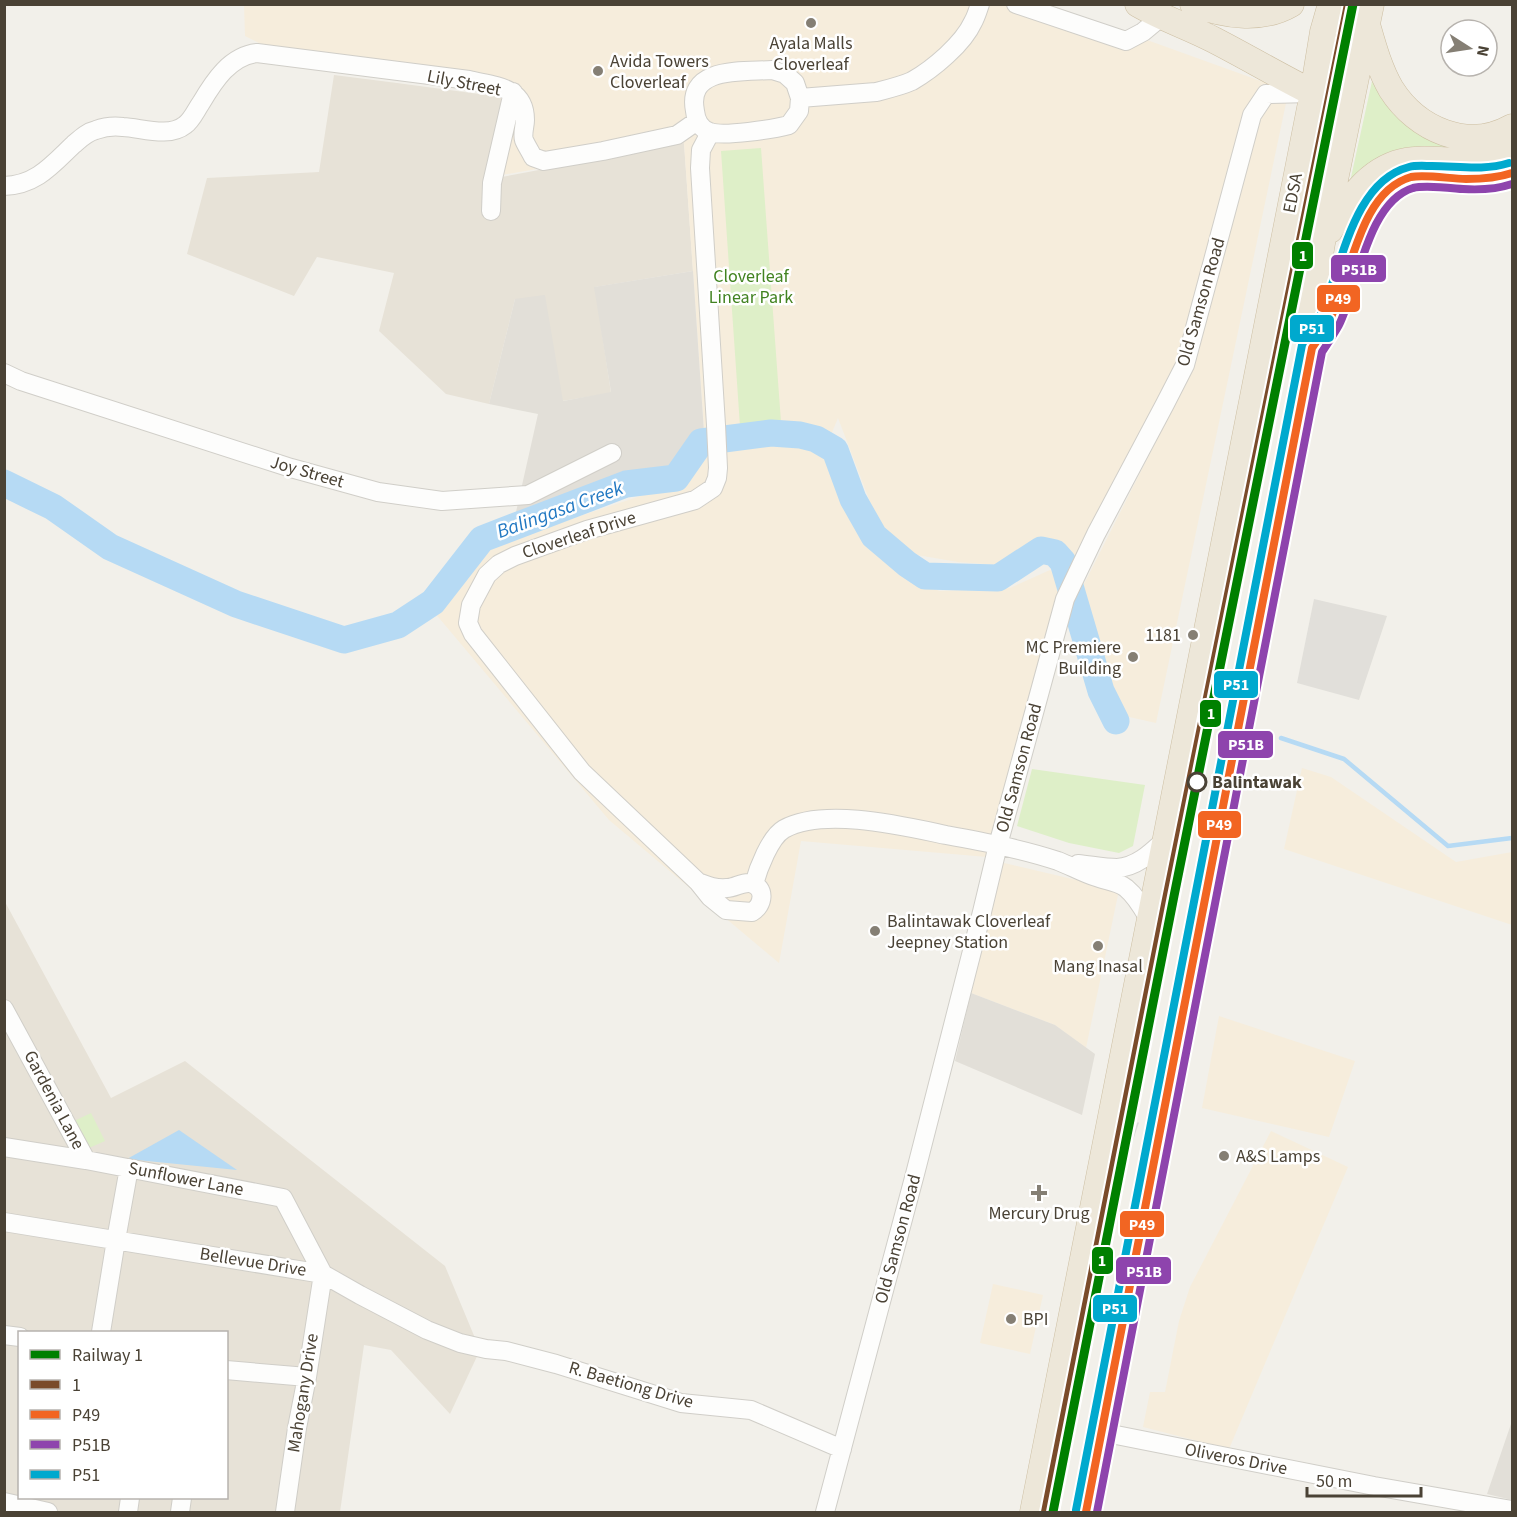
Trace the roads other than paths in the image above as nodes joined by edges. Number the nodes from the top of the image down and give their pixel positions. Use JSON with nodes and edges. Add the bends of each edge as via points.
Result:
{"nodes":[{"id":1,"x":980,"y":4,"type":"edge"},
{"id":2,"x":1016,"y":4,"type":"edge"},
{"id":3,"x":1138,"y":4,"type":"edge"},
{"id":4,"x":1192,"y":4,"type":"edge"},
{"id":5,"x":1291,"y":4,"type":"edge"},
{"id":6,"x":1325,"y":4,"type":"edge"},
{"id":7,"x":1331,"y":4,"type":"edge"},
{"id":8,"x":1369,"y":15,"type":"edge"},
{"id":9,"x":1161,"y":17,"type":"junction"},
{"id":10,"x":1323,"y":32,"type":"junction"},
{"id":11,"x":513,"y":92,"type":"junction"},
{"id":12,"x":1312,"y":93,"type":"junction"},
{"id":13,"x":800,"y":98,"type":"junction"},
{"id":14,"x":703,"y":127,"type":"junction"},
{"id":15,"x":1512,"y":127,"type":"edge"},
{"id":16,"x":1512,"y":155,"type":"edge"},
{"id":17,"x":1512,"y":174,"type":"edge"},
{"id":18,"x":4,"y":186,"type":"edge"},
{"id":19,"x":491,"y":211,"type":"dead end"},
{"id":20,"x":1322,"y":243,"type":"junction"},
{"id":21,"x":1312,"y":348,"type":"junction"},
{"id":22,"x":4,"y":373,"type":"edge"},
{"id":23,"x":612,"y":453,"type":"dead end"},
{"id":24,"x":1166,"y":839,"type":"junction"},
{"id":25,"x":998,"y":845,"type":"junction"},
{"id":26,"x":1058,"y":861,"type":"junction"},
{"id":27,"x":698,"y":882,"type":"junction"},
{"id":28,"x":748,"y":884,"type":"junction"},
{"id":29,"x":740,"y":911,"type":"junction"},
{"id":30,"x":1150,"y":921,"type":"junction"},
{"id":31,"x":4,"y":1009,"type":"edge"},
{"id":32,"x":4,"y":1147,"type":"edge"},
{"id":33,"x":86,"y":1160,"type":"junction"},
{"id":34,"x":129,"y":1168,"type":"junction"},
{"id":35,"x":4,"y":1222,"type":"edge"},
{"id":36,"x":116,"y":1240,"type":"junction"},
{"id":37,"x":323,"y":1274,"type":"junction"},
{"id":38,"x":101,"y":1331,"type":"edge"},
{"id":39,"x":486,"y":1349,"type":"joint"},
{"id":40,"x":228,"y":1370,"type":"edge"},
{"id":41,"x":306,"y":1377,"type":"junction"},
{"id":42,"x":1101,"y":1432,"type":"junction"},
{"id":43,"x":842,"y":1449,"type":"junction"},
{"id":44,"x":4,"y":1502,"type":"edge"},
{"id":45,"x":40,"y":1507,"type":"edge"},
{"id":46,"x":1512,"y":1510,"type":"edge"},
{"id":47,"x":285,"y":1512,"type":"edge"},
{"id":48,"x":825,"y":1512,"type":"edge"},
{"id":49,"x":1033,"y":1512,"type":"edge"},
{"id":50,"x":1086,"y":1512,"type":"edge"}],
"edges":[{"from":1,"to":13,"type":"street","via":[[973,24],[961,39],[930,70],[910,81],[876,92]]},
{"from":2,"to":9,"type":"street","via":[[1126,40]]},
{"from":3,"to":9,"type":"highway"},
{"from":4,"to":5,"type":"highway","via":[[1222,13],[1253,15],[1278,11]]},
{"from":6,"to":10,"type":"highway"},
{"from":7,"to":10,"type":"highway","name":"EDSA"},
{"from":8,"to":15,"type":"highway","via":[[1379,65],[1391,89],[1422,120],[1461,138],[1485,137]]},
{"from":8,"to":20,"type":"highway"},
{"from":9,"to":12,"type":"highway","via":[[1210,38]]},
{"from":10,"to":12,"type":"highway","name":"EDSA"},
{"from":11,"to":14,"type":"street","name":"Lily Street","via":[[522,103],[523,138],[533,157],[544,161]]},
{"from":11,"to":18,"type":"street","name":"Lily Street","via":[[469,81],[247,54],[221,74],[186,125],[165,131],[120,126],[93,130],[38,177]]},
{"from":11,"to":19,"type":"street","via":[[492,183]]},
{"from":12,"to":24,"type":"highway","name":"EDSA"},
{"from":12,"to":25,"type":"street","name":"Old Samson Road","via":[[1266,94],[1252,115],[1185,365],[1065,599]]},
{"from":13,"to":14,"type":"street","via":[[799,111],[789,124],[781,127],[724,134]]},
{"from":13,"to":14,"type":"street","name":"Cloverleaf Drive","via":[[795,83],[772,70],[723,72],[709,77],[694,96]]},
{"from":14,"to":27,"type":"street","name":"Cloverleaf Drive","via":[[700,168],[717,478],[712,488],[695,500],[587,530],[499,564],[487,575],[471,605],[468,623],[582,772]]},
{"from":16,"to":20,"type":"highway","via":[[1481,162],[1410,161],[1390,166],[1355,193]]},
{"from":17,"to":21,"type":"main road","via":[[1467,179],[1412,177],[1390,189],[1365,222],[1330,320]]},
{"from":20,"to":21,"type":"highway","via":[[1311,309]]},
{"from":21,"to":42,"type":"highway"},
{"from":22,"to":23,"type":"street","name":"Joy Street","via":[[291,468],[378,492],[442,501],[528,495]]},
{"from":24,"to":26,"type":"street","via":[[1148,856],[1117,868]]},
{"from":24,"to":30,"type":"highway","name":"EDSA"},
{"from":25,"to":26,"type":"street"},
{"from":25,"to":28,"type":"street","via":[[856,819],[814,820],[782,830]]},
{"from":25,"to":43,"type":"street","name":"Old Samson Road"},
{"from":26,"to":30,"type":"street","via":[[1125,887]]},
{"from":27,"to":28,"type":"street","via":[[714,888]]},
{"from":27,"to":29,"type":"street","name":"Cloverleaf Drive","via":[[726,910]]},
{"from":28,"to":29,"type":"street","via":[[738,886],[732,896]]},
{"from":28,"to":29,"type":"street","via":[[759,888],[762,899],[752,912]]},
{"from":30,"to":49,"type":"highway","name":"EDSA"},
{"from":31,"to":33,"type":"street","name":"Gardenia Lane"},
{"from":32,"to":33,"type":"street","name":"Sunflower Lane"},
{"from":33,"to":34,"type":"street","name":"Sunflower Lane"},
{"from":34,"to":36,"type":"street"},
{"from":34,"to":37,"type":"street","name":"Sunflower Lane","via":[[283,1198]]},
{"from":35,"to":36,"type":"street","name":"Bellevue Drive"},
{"from":36,"to":37,"type":"street","name":"Bellevue Drive"},
{"from":36,"to":38,"type":"street"},
{"from":37,"to":39,"type":"street","name":"Bellevue Drive","via":[[427,1330]]},
{"from":37,"to":41,"type":"street","name":"Mahogany Drive"},
{"from":39,"to":43,"type":"street","name":"R. Baetiong Drive","via":[[556,1364],[681,1403],[751,1410]]},
{"from":40,"to":41,"type":"street"},
{"from":41,"to":47,"type":"street","name":"Mahogany Drive"},
{"from":42,"to":46,"type":"street","name":"Oliveros Drive"},
{"from":42,"to":50,"type":"highway"},
{"from":43,"to":48,"type":"street","name":"Old Samson Road"},
{"from":44,"to":45,"type":"street"}]}
